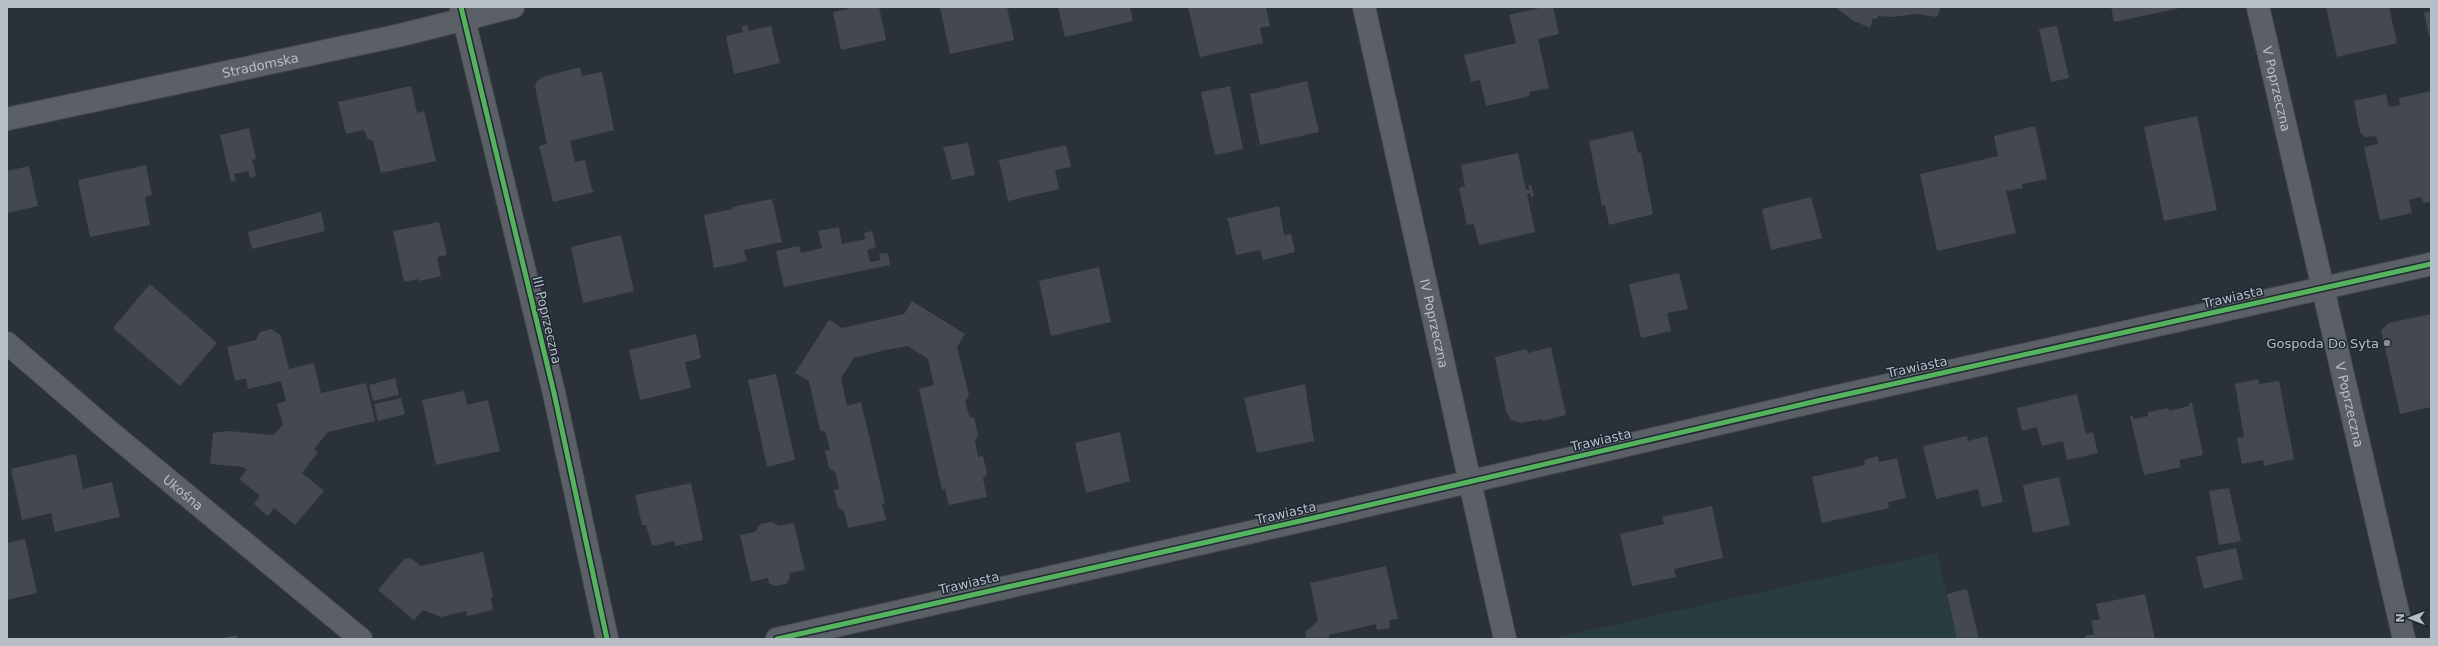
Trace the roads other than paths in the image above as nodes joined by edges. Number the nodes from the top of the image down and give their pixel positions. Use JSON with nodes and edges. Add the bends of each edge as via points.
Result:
{"nodes":[{"id":1,"x":513,"y":7,"type":"edge"},
{"id":2,"x":1364,"y":7,"type":"edge"},
{"id":3,"x":2258,"y":7,"type":"edge"},
{"id":4,"x":462,"y":13,"type":"edge"},
{"id":5,"x":7,"y":119,"type":"edge"},
{"id":6,"x":2431,"y":264,"type":"edge"},
{"id":7,"x":2322,"y":288,"type":"junction"},
{"id":8,"x":7,"y":343,"type":"edge"},
{"id":9,"x":1471,"y":481,"type":"junction"},
{"id":10,"x":361,"y":639,"type":"edge"},
{"id":11,"x":607,"y":639,"type":"edge"},
{"id":12,"x":777,"y":639,"type":"edge"},
{"id":13,"x":1505,"y":639,"type":"edge"},
{"id":14,"x":2404,"y":639,"type":"edge"}],
"edges":[{"from":1,"to":4,"type":"street","name":"Stradomska"},
{"from":2,"to":9,"type":"street","name":"IV Poprzeczna"},
{"from":3,"to":7,"type":"street","name":"V Poprzeczna"},
{"from":4,"to":5,"type":"street","name":"Stradomska","via":[[401,35]]},
{"from":4,"to":11,"type":"street","name":"III Poprzeczna","via":[[554,393]]},
{"from":6,"to":7,"type":"street","name":"Trawiasta"},
{"from":7,"to":9,"type":"street","name":"Trawiasta"},
{"from":7,"to":14,"type":"street","name":"V Poprzeczna"},
{"from":8,"to":10,"type":"street","name":"Ukośna"},
{"from":9,"to":12,"type":"street","name":"Trawiasta"},
{"from":9,"to":13,"type":"street","name":"IV Poprzeczna"}]}
